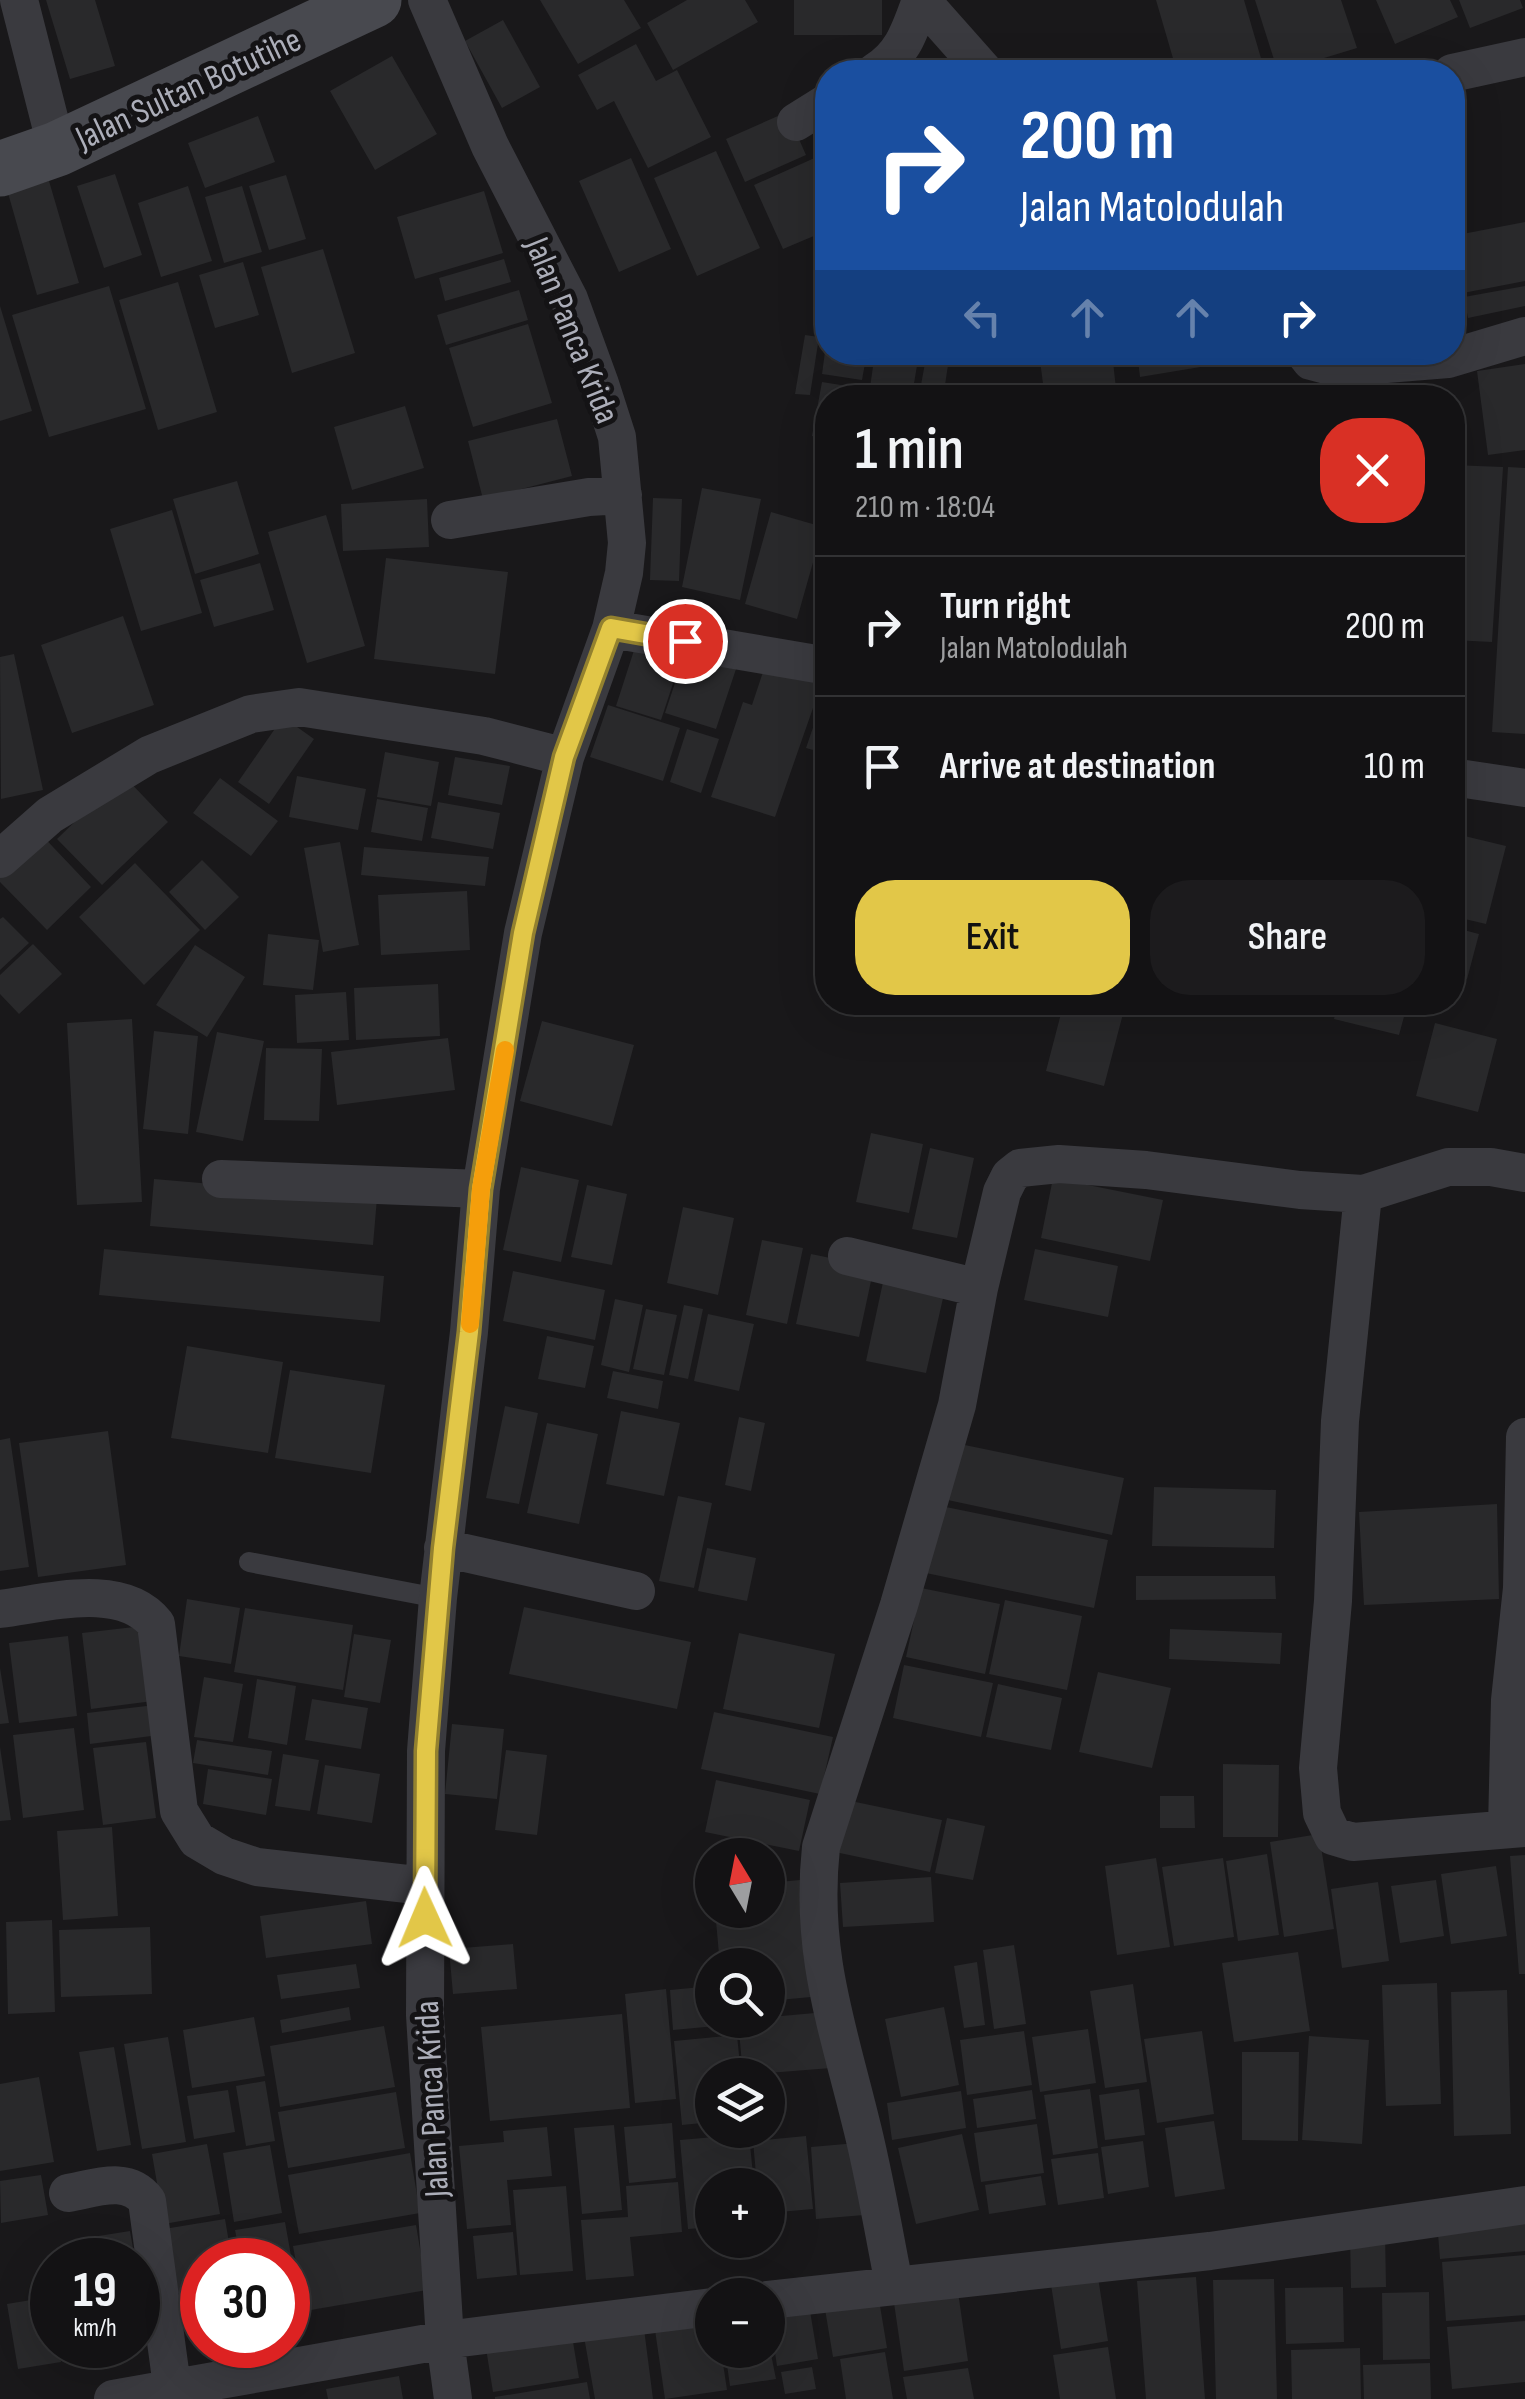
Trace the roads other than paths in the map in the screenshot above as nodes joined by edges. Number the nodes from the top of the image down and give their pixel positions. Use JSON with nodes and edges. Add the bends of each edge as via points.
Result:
{"nodes":[{"id":1,"x":19,"y":0,"type":"edge"},
{"id":2,"x":374,"y":0,"type":"edge"},
{"id":3,"x":428,"y":0,"type":"edge"},
{"id":4,"x":1525,"y":57,"type":"edge"},
{"id":5,"x":891,"y":60,"type":"edge"},
{"id":6,"x":974,"y":60,"type":"edge"},
{"id":7,"x":1465,"y":70,"type":"edge"},
{"id":8,"x":57,"y":149,"type":"junction"},
{"id":9,"x":0,"y":169,"type":"edge"},
{"id":10,"x":1525,"y":336,"type":"edge"},
{"id":11,"x":1465,"y":354,"type":"edge"},
{"id":12,"x":1326,"y":365,"type":"edge"},
{"id":13,"x":1375,"y":365,"type":"edge"},
{"id":14,"x":623,"y":495,"type":"junction"},
{"id":15,"x":450,"y":520,"type":"dead end"},
{"id":16,"x":611,"y":628,"type":"junction"},
{"id":17,"x":815,"y":664,"type":"edge"},
{"id":18,"x":564,"y":757,"type":"junction"},
{"id":19,"x":1465,"y":779,"type":"edge"},
{"id":20,"x":1525,"y":788,"type":"edge"},
{"id":21,"x":0,"y":858,"type":"edge"},
{"id":22,"x":1525,"y":1173,"type":"edge"},
{"id":23,"x":221,"y":1179,"type":"dead end"},
{"id":24,"x":481,"y":1189,"type":"junction"},
{"id":25,"x":1363,"y":1194,"type":"junction"},
{"id":26,"x":847,"y":1256,"type":"dead end"},
{"id":27,"x":979,"y":1288,"type":"junction"},
{"id":28,"x":1525,"y":1437,"type":"edge"},
{"id":29,"x":443,"y":1548,"type":"junction"},
{"id":30,"x":249,"y":1562,"type":"dead end"},
{"id":31,"x":1523,"y":1588,"type":"edge"},
{"id":32,"x":636,"y":1591,"type":"dead end"},
{"id":33,"x":438,"y":1598,"type":"junction"},
{"id":34,"x":0,"y":1609,"type":"edge"},
{"id":35,"x":1516,"y":1828,"type":"edge"},
{"id":36,"x":426,"y":1886,"type":"junction"},
{"id":37,"x":68,"y":2193,"type":"dead end"},
{"id":38,"x":1525,"y":2205,"type":"edge"},
{"id":39,"x":894,"y":2284,"type":"junction"},
{"id":40,"x":785,"y":2298,"type":"edge"},
{"id":41,"x":695,"y":2309,"type":"edge"},
{"id":42,"x":445,"y":2340,"type":"junction"},
{"id":43,"x":172,"y":2386,"type":"junction"},
{"id":44,"x":113,"y":2399,"type":"edge"},
{"id":45,"x":453,"y":2399,"type":"edge"}],
"edges":[{"from":1,"to":8,"type":"street"},
{"from":2,"to":8,"type":"main road","name":"Jalan Sultan Botutihe"},
{"from":3,"to":14,"type":"street","name":"Jalan Panca Krida","via":[[490,146],[568,299],[617,437]]},
{"from":4,"to":7,"type":"street"},
{"from":5,"to":6,"type":"street","via":[[906,41],[920,0]]},
{"from":8,"to":9,"type":"main road","name":"Jalan Sultan Botutihe"},
{"from":10,"to":11,"type":"street"},
{"from":12,"to":13,"type":"street"},
{"from":14,"to":15,"type":"street"},
{"from":14,"to":16,"type":"street","name":"Jalan Panca Krida","via":[[624,573]]},
{"from":16,"to":17,"type":"street"},
{"from":16,"to":18,"type":"street","name":"Jalan Panca Krida"},
{"from":18,"to":21,"type":"street","via":[[484,736],[299,707],[251,714],[149,755],[50,815]]},
{"from":18,"to":24,"type":"street","name":"Jalan Panca Krida","via":[[523,933]]},
{"from":19,"to":20,"type":"street"},
{"from":22,"to":25,"type":"street","via":[[1448,1166]]},
{"from":23,"to":24,"type":"street"},
{"from":24,"to":29,"type":"street","name":"Jalan Panca Krida"},
{"from":25,"to":27,"type":"street","via":[[1146,1170],[1020,1168],[1002,1192]]},
{"from":25,"to":35,"type":"street","via":[[1340,1421],[1318,1768],[1322,1813],[1334,1836],[1353,1842]]},
{"from":26,"to":27,"type":"street"},
{"from":27,"to":39,"type":"street","via":[[957,1405],[821,1847],[817,1885],[822,1966]]},
{"from":28,"to":31,"type":"street"},
{"from":29,"to":32,"type":"street"},
{"from":29,"to":33,"type":"street","name":"Jalan Panca Krida"},
{"from":30,"to":33,"type":"lane"},
{"from":31,"to":35,"type":"street","via":[[1510,1700]]},
{"from":33,"to":36,"type":"street","name":"Jalan Panca Krida","via":[[426,1751]]},
{"from":34,"to":36,"type":"street","via":[[98,1599],[146,1612],[156,1624],[179,1810],[197,1840],[257,1867]]},
{"from":36,"to":42,"type":"street","name":"Jalan Panca Krida","via":[[425,2016]]},
{"from":37,"to":43,"type":"street","via":[[122,2184],[147,2201]]},
{"from":38,"to":39,"type":"street","via":[[1210,2251]]},
{"from":39,"to":40,"type":"street"},
{"from":41,"to":42,"type":"street"},
{"from":42,"to":43,"type":"street"},
{"from":42,"to":45,"type":"street","name":"Jalan Panca Krida"},
{"from":43,"to":44,"type":"street"}]}
